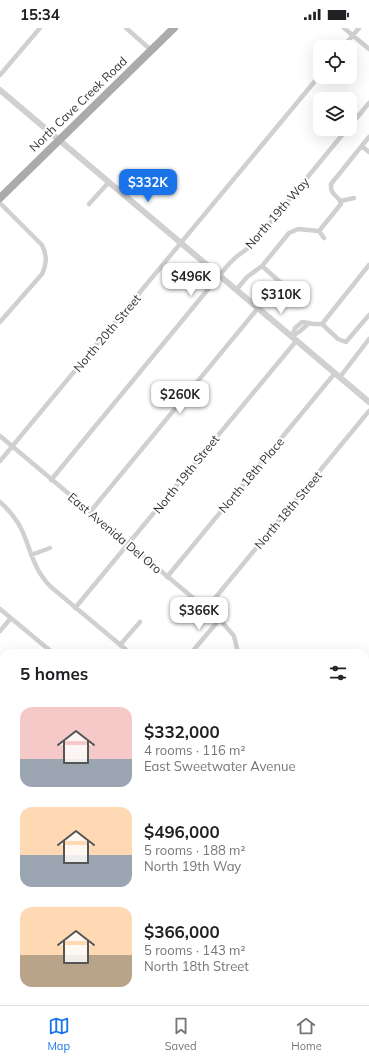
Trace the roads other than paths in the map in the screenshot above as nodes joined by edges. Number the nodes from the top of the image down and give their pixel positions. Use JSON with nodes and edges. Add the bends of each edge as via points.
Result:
{"nodes":[{"id":1,"x":40,"y":28,"type":"edge"},
{"id":2,"x":126,"y":28,"type":"edge"},
{"id":3,"x":174,"y":28,"type":"edge"},
{"id":4,"x":344,"y":28,"type":"edge"},
{"id":5,"x":359,"y":28,"type":"edge"},
{"id":6,"x":353,"y":35,"type":"junction"},
{"id":7,"x":349,"y":40,"type":"edge"},
{"id":8,"x":369,"y":49,"type":"edge"},
{"id":9,"x":151,"y":50,"type":"junction"},
{"id":10,"x":0,"y":75,"type":"edge"},
{"id":11,"x":313,"y":84,"type":"edge"},
{"id":12,"x":0,"y":90,"type":"edge"},
{"id":13,"x":369,"y":103,"type":"edge"},
{"id":14,"x":357,"y":118,"type":"edge"},
{"id":15,"x":342,"y":136,"type":"edge"},
{"id":16,"x":369,"y":137,"type":"edge"},
{"id":17,"x":59,"y":140,"type":"junction"},
{"id":18,"x":362,"y":146,"type":"junction"},
{"id":19,"x":369,"y":152,"type":"edge"},
{"id":20,"x":109,"y":182,"type":"junction"},
{"id":21,"x":0,"y":198,"type":"edge"},
{"id":22,"x":354,"y":198,"type":"dead end"},
{"id":23,"x":341,"y":201,"type":"junction"},
{"id":24,"x":0,"y":202,"type":"edge"},
{"id":25,"x":89,"y":204,"type":"dead end"},
{"id":26,"x":319,"y":231,"type":"junction"},
{"id":27,"x":324,"y":238,"type":"dead end"},
{"id":28,"x":182,"y":243,"type":"junction"},
{"id":29,"x":262,"y":266,"type":"junction"},
{"id":30,"x":369,"y":266,"type":"edge"},
{"id":31,"x":220,"y":275,"type":"junction"},
{"id":32,"x":237,"y":289,"type":"junction"},
{"id":33,"x":289,"y":290,"type":"dead end"},
{"id":34,"x":258,"y":308,"type":"junction"},
{"id":35,"x":369,"y":315,"type":"edge"},
{"id":36,"x":0,"y":322,"type":"edge"},
{"id":37,"x":322,"y":324,"type":"junction"},
{"id":38,"x":294,"y":338,"type":"junction"},
{"id":39,"x":369,"y":339,"type":"edge"},
{"id":40,"x":338,"y":375,"type":"junction"},
{"id":41,"x":369,"y":402,"type":"edge"},
{"id":42,"x":369,"y":411,"type":"edge"},
{"id":43,"x":0,"y":436,"type":"edge"},
{"id":44,"x":12,"y":447,"type":"junction"},
{"id":45,"x":0,"y":461,"type":"edge"},
{"id":46,"x":51,"y":480,"type":"junction"},
{"id":47,"x":0,"y":502,"type":"edge"},
{"id":48,"x":90,"y":512,"type":"junction"},
{"id":49,"x":128,"y":544,"type":"junction"},
{"id":50,"x":50,"y":548,"type":"dead end"},
{"id":51,"x":31,"y":555,"type":"junction"},
{"id":52,"x":167,"y":577,"type":"junction"},
{"id":53,"x":75,"y":608,"type":"junction"},
{"id":54,"x":0,"y":609,"type":"edge"},
{"id":55,"x":206,"y":609,"type":"junction"},
{"id":56,"x":11,"y":618,"type":"junction"},
{"id":57,"x":219,"y":620,"type":"junction"},
{"id":58,"x":140,"y":622,"type":"dead end"},
{"id":59,"x":0,"y":630,"type":"edge"},
{"id":60,"x":120,"y":645,"type":"junction"},
{"id":61,"x":47,"y":649,"type":"edge"},
{"id":62,"x":125,"y":649,"type":"edge"},
{"id":63,"x":194,"y":649,"type":"edge"},
{"id":64,"x":237,"y":649,"type":"edge"}],
"edges":[{"from":1,"to":10,"type":"street"},
{"from":2,"to":9,"type":"street"},
{"from":3,"to":9,"type":"main road","name":"North Cave Creek Road"},
{"from":4,"to":6,"type":"street"},
{"from":5,"to":6,"type":"street"},
{"from":6,"to":7,"type":"street"},
{"from":6,"to":8,"type":"street"},
{"from":9,"to":17,"type":"main road","name":"North Cave Creek Road"},
{"from":11,"to":28,"type":"street","name":"North 20th Street"},
{"from":12,"to":17,"type":"street"},
{"from":13,"to":14,"type":"street"},
{"from":15,"to":31,"type":"street","name":"North 19th Way","via":[[251,246],[236,257]]},
{"from":16,"to":18,"type":"street"},
{"from":17,"to":20,"type":"street"},
{"from":17,"to":21,"type":"main road","name":"North Cave Creek Road"},
{"from":18,"to":19,"type":"street"},
{"from":18,"to":23,"type":"street","via":[[331,184],[333,194]]},
{"from":20,"to":25,"type":"street"},
{"from":20,"to":28,"type":"street"},
{"from":22,"to":23,"type":"street"},
{"from":23,"to":26,"type":"street"},
{"from":24,"to":36,"type":"street","via":[[42,245],[46,259],[42,274]]},
{"from":26,"to":27,"type":"street"},
{"from":26,"to":29,"type":"street","via":[[298,229],[289,233]]},
{"from":28,"to":31,"type":"street"},
{"from":28,"to":44,"type":"street","name":"North 20th Street"},
{"from":29,"to":32,"type":"street"},
{"from":29,"to":33,"type":"street"},
{"from":30,"to":37,"type":"street"},
{"from":31,"to":32,"type":"street"},
{"from":31,"to":46,"type":"street","name":"North 19th Way"},
{"from":32,"to":34,"type":"street"},
{"from":34,"to":38,"type":"street"},
{"from":34,"to":48,"type":"street"},
{"from":35,"to":37,"type":"street","via":[[346,342],[338,339]]},
{"from":37,"to":38,"type":"street","name":"North 19th Street","via":[[302,322],[295,328]]},
{"from":38,"to":40,"type":"street"},
{"from":38,"to":49,"type":"street","name":"North 19th Street"},
{"from":39,"to":40,"type":"street","name":"North 18th Place"},
{"from":40,"to":41,"type":"street"},
{"from":40,"to":52,"type":"street","name":"North 18th Place"},
{"from":42,"to":55,"type":"street","name":"North 18th Street"},
{"from":43,"to":44,"type":"street","name":"East Avenida Del Oro"},
{"from":44,"to":45,"type":"street","name":"North 20th Street"},
{"from":44,"to":46,"type":"street","name":"East Avenida Del Oro"},
{"from":46,"to":48,"type":"street","name":"East Avenida Del Oro"},
{"from":47,"to":51,"type":"street","via":[[20,526]]},
{"from":48,"to":49,"type":"street","name":"East Avenida Del Oro"},
{"from":49,"to":52,"type":"street","name":"East Avenida Del Oro"},
{"from":49,"to":53,"type":"street","name":"North 19th Street"},
{"from":50,"to":51,"type":"street"},
{"from":51,"to":53,"type":"street","via":[[42,578]]},
{"from":52,"to":55,"type":"street","name":"East Avenida Del Oro"},
{"from":53,"to":60,"type":"street"},
{"from":54,"to":56,"type":"street"},
{"from":55,"to":57,"type":"street","name":"East Avenida Del Oro"},
{"from":56,"to":59,"type":"street"},
{"from":56,"to":61,"type":"street"},
{"from":57,"to":63,"type":"street"},
{"from":57,"to":64,"type":"street","name":"East Avenida Del Oro","via":[[234,636]]},
{"from":58,"to":60,"type":"street"},
{"from":60,"to":62,"type":"street"}]}
